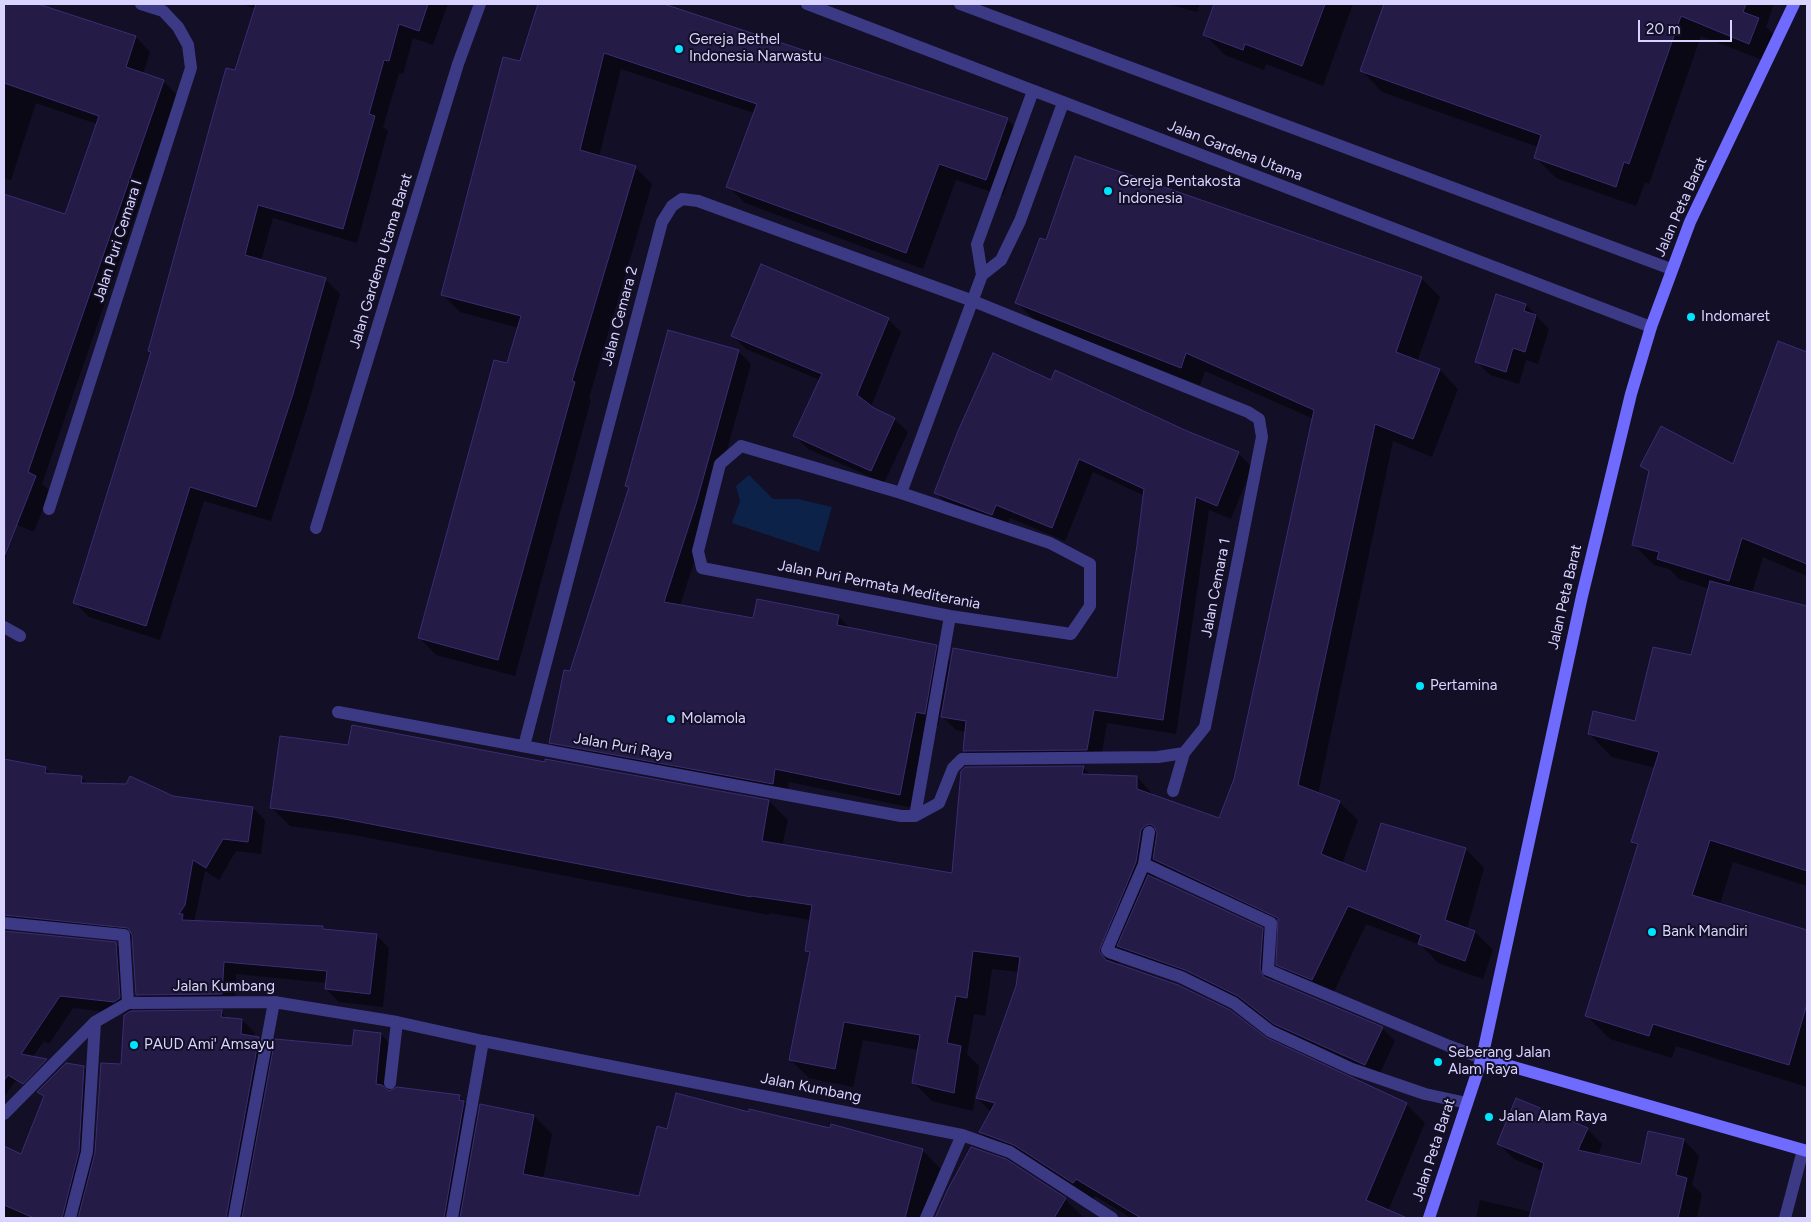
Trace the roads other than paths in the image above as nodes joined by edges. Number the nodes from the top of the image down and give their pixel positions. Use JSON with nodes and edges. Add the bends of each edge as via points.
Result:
{"nodes":[{"id":1,"x":141,"y":4,"type":"edge"},
{"id":2,"x":480,"y":4,"type":"edge"},
{"id":3,"x":808,"y":4,"type":"edge"},
{"id":4,"x":960,"y":4,"type":"edge"},
{"id":5,"x":1794,"y":4,"type":"edge"},
{"id":6,"x":1033,"y":92,"type":"junction"},
{"id":7,"x":1063,"y":103,"type":"junction"},
{"id":8,"x":1671,"y":269,"type":"junction"},
{"id":9,"x":982,"y":275,"type":"junction"},
{"id":10,"x":973,"y":301,"type":"junction"},
{"id":11,"x":1651,"y":327,"type":"junction"},
{"id":12,"x":901,"y":493,"type":"junction"},
{"id":13,"x":49,"y":508,"type":"dead end"},
{"id":14,"x":316,"y":528,"type":"dead end"},
{"id":15,"x":950,"y":616,"type":"junction"},
{"id":16,"x":4,"y":627,"type":"edge"},
{"id":17,"x":20,"y":636,"type":"dead end"},
{"id":18,"x":338,"y":712,"type":"dead end"},
{"id":19,"x":524,"y":746,"type":"junction"},
{"id":20,"x":1184,"y":753,"type":"junction"},
{"id":21,"x":1173,"y":791,"type":"dead end"},
{"id":22,"x":915,"y":816,"type":"junction"},
{"id":23,"x":1149,"y":832,"type":"dead end"},
{"id":24,"x":1144,"y":864,"type":"junction"},
{"id":25,"x":4,"y":922,"type":"edge"},
{"id":26,"x":274,"y":1002,"type":"junction"},
{"id":27,"x":128,"y":1003,"type":"junction"},
{"id":28,"x":95,"y":1022,"type":"junction"},
{"id":29,"x":398,"y":1022,"type":"junction"},
{"id":30,"x":483,"y":1041,"type":"junction"},
{"id":31,"x":1482,"y":1058,"type":"junction"},
{"id":32,"x":390,"y":1083,"type":"dead end"},
{"id":33,"x":1467,"y":1103,"type":"junction"},
{"id":34,"x":4,"y":1114,"type":"edge"},
{"id":35,"x":962,"y":1134,"type":"junction"},
{"id":36,"x":1805,"y":1151,"type":"edge"},
{"id":37,"x":70,"y":1218,"type":"edge"},
{"id":38,"x":234,"y":1218,"type":"edge"},
{"id":39,"x":452,"y":1218,"type":"edge"},
{"id":40,"x":926,"y":1218,"type":"edge"},
{"id":41,"x":1112,"y":1218,"type":"edge"},
{"id":42,"x":1429,"y":1218,"type":"edge"},
{"id":43,"x":1785,"y":1218,"type":"edge"}],
"edges":[{"from":1,"to":13,"type":"street","name":"Jalan Puri Cemara I","via":[[163,11],[178,26],[188,45],[191,68]]},
{"from":2,"to":14,"type":"street","name":"Jalan Gardena Utama Barat","via":[[458,64]]},
{"from":3,"to":6,"type":"street","name":"Jalan Gardena Utama"},
{"from":4,"to":8,"type":"street"},
{"from":5,"to":8,"type":"main road","name":"Jalan Peta Barat","via":[[1690,222]]},
{"from":6,"to":7,"type":"street","name":"Jalan Gardena Utama"},
{"from":6,"to":9,"type":"street","via":[[977,244]]},
{"from":7,"to":9,"type":"street","via":[[1020,221],[1001,260]]},
{"from":7,"to":11,"type":"street","name":"Jalan Gardena Utama"},
{"from":8,"to":11,"type":"main road","name":"Jalan Peta Barat"},
{"from":9,"to":10,"type":"street"},
{"from":10,"to":12,"type":"street"},
{"from":10,"to":19,"type":"street","name":"Jalan Cemara 2","via":[[698,201],[682,199],[672,206],[662,222]]},
{"from":10,"to":20,"type":"street","name":"Jalan Cemara 1","via":[[1259,419],[1262,437],[1204,727]]},
{"from":11,"to":31,"type":"main road","name":"Jalan Peta Barat","via":[[1631,394],[1582,596]]},
{"from":12,"to":15,"type":"street","name":"Jalan Puri Permata Mediterania","via":[[1050,543],[1090,564],[1090,606],[1071,634]]},
{"from":12,"to":15,"type":"street","name":"Jalan Puri Permata Mediterania","via":[[741,446],[720,464],[698,551],[702,568]]},
{"from":15,"to":22,"type":"street"},
{"from":16,"to":17,"type":"street"},
{"from":18,"to":19,"type":"street","name":"Jalan Puri Raya"},
{"from":19,"to":22,"type":"street","name":"Jalan Puri Raya"},
{"from":20,"to":21,"type":"street"},
{"from":20,"to":22,"type":"street","via":[[1158,757],[962,758],[953,768],[939,803]]},
{"from":23,"to":24,"type":"street"},
{"from":24,"to":31,"type":"street","via":[[1271,923],[1268,970]]},
{"from":24,"to":33,"type":"street","via":[[1107,950],[1109,952],[1181,977],[1234,1004],[1270,1031],[1352,1069],[1425,1094]]},
{"from":25,"to":27,"type":"street","via":[[124,936]]},
{"from":26,"to":27,"type":"street","name":"Jalan Kumbang"},
{"from":26,"to":29,"type":"street","name":"Jalan Kumbang"},
{"from":26,"to":38,"type":"street"},
{"from":27,"to":28,"type":"street","name":"Jalan Kumbang"},
{"from":28,"to":34,"type":"street","name":"Jalan Kumbang"},
{"from":28,"to":37,"type":"street","via":[[87,1152]]},
{"from":29,"to":30,"type":"street","name":"Jalan Kumbang"},
{"from":29,"to":32,"type":"street"},
{"from":30,"to":35,"type":"street","name":"Jalan Kumbang"},
{"from":30,"to":39,"type":"street"},
{"from":31,"to":33,"type":"main road","name":"Jalan Peta Barat"},
{"from":31,"to":36,"type":"main road"},
{"from":33,"to":42,"type":"main road","name":"Jalan Peta Barat"},
{"from":35,"to":40,"type":"street"},
{"from":35,"to":41,"type":"street","name":"Jalan Kumbang","via":[[1010,1152]]},
{"from":36,"to":43,"type":"street"}]}
